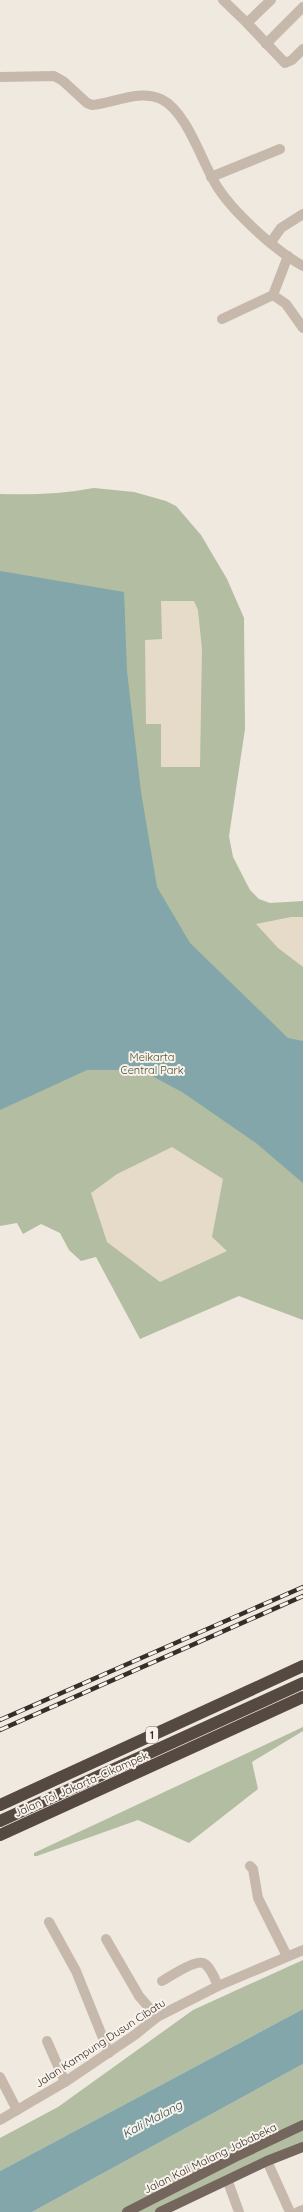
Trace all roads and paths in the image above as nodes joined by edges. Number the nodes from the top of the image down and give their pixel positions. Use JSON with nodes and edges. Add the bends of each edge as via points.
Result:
{"nodes":[{"id":1,"x":223,"y":0,"type":"edge"},
{"id":2,"x":271,"y":0,"type":"edge"},
{"id":3,"x":303,"y":7,"type":"edge"},
{"id":4,"x":247,"y":23,"type":"junction"},
{"id":5,"x":266,"y":44,"type":"junction"},
{"id":6,"x":303,"y":49,"type":"edge"},
{"id":7,"x":0,"y":77,"type":"edge"},
{"id":8,"x":280,"y":148,"type":"dead end"},
{"id":9,"x":211,"y":177,"type":"junction"},
{"id":10,"x":303,"y":214,"type":"edge"},
{"id":11,"x":270,"y":242,"type":"junction"},
{"id":12,"x":288,"y":256,"type":"junction"},
{"id":13,"x":303,"y":266,"type":"edge"},
{"id":14,"x":273,"y":295,"type":"junction"},
{"id":15,"x":222,"y":319,"type":"dead end"},
{"id":16,"x":303,"y":328,"type":"edge"},
{"id":17,"x":303,"y":1663,"type":"edge"},
{"id":18,"x":303,"y":1666,"type":"edge"},
{"id":19,"x":303,"y":1683,"type":"edge"},
{"id":20,"x":303,"y":1697,"type":"edge"},
{"id":21,"x":0,"y":1800,"type":"edge"},
{"id":22,"x":0,"y":1805,"type":"edge"},
{"id":23,"x":0,"y":1821,"type":"edge"},
{"id":24,"x":0,"y":1835,"type":"edge"},
{"id":25,"x":250,"y":1866,"type":"dead end"},
{"id":26,"x":49,"y":1922,"type":"dead end"},
{"id":27,"x":106,"y":1939,"type":"dead end"},
{"id":28,"x":303,"y":1950,"type":"edge"},
{"id":29,"x":287,"y":1956,"type":"junction"},
{"id":30,"x":162,"y":1981,"type":"dead end"},
{"id":31,"x":218,"y":1986,"type":"junction"},
{"id":32,"x":157,"y":2017,"type":"junction"},
{"id":33,"x":47,"y":2041,"type":"dead end"},
{"id":34,"x":109,"y":2053,"type":"junction"},
{"id":35,"x":0,"y":2077,"type":"edge"},
{"id":36,"x":65,"y":2082,"type":"junction"},
{"id":37,"x":17,"y":2110,"type":"junction"},
{"id":38,"x":0,"y":2120,"type":"edge"},
{"id":39,"x":303,"y":2125,"type":"edge"},
{"id":40,"x":303,"y":2147,"type":"edge"},
{"id":41,"x":267,"y":2161,"type":"junction"},
{"id":42,"x":227,"y":2179,"type":"junction"},
{"id":43,"x":303,"y":2210,"type":"edge"},
{"id":44,"x":127,"y":2212,"type":"edge"},
{"id":45,"x":160,"y":2212,"type":"edge"},
{"id":46,"x":239,"y":2212,"type":"edge"},
{"id":47,"x":290,"y":2212,"type":"edge"},
{"id":48,"x":298,"y":2212,"type":"edge"}],
"edges":[{"from":1,"to":4,"type":"street"},
{"from":2,"to":4,"type":"street"},
{"from":3,"to":5,"type":"street"},
{"from":4,"to":5,"type":"street"},
{"from":5,"to":6,"type":"street","via":[[285,63]]},
{"from":7,"to":9,"type":"street","via":[[54,76],[63,80],[92,105],[136,96],[161,100],[173,108],[182,120]]},
{"from":8,"to":9,"type":"street"},
{"from":9,"to":11,"type":"street","via":[[219,190]]},
{"from":10,"to":11,"type":"street","via":[[281,228]]},
{"from":11,"to":12,"type":"street"},
{"from":12,"to":13,"type":"street"},
{"from":12,"to":14,"type":"street"},
{"from":14,"to":15,"type":"street"},
{"from":14,"to":16,"type":"street","via":[[286,304]]},
{"from":17,"to":21,"type":"highway","name":"Jalan Tol Jakarta–Cikampek","number":"1"},
{"from":18,"to":22,"type":"highway","number":"1"},
{"from":19,"to":23,"type":"highway","number":"1"},
{"from":20,"to":24,"type":"highway","name":"Jalan Tol Jakarta–Cikampek"},
{"from":25,"to":29,"type":"street","via":[[253,1869],[258,1898]]},
{"from":26,"to":34,"type":"street","via":[[76,1971]]},
{"from":27,"to":32,"type":"street","via":[[139,1996]]},
{"from":28,"to":29,"type":"street","name":"Jalan Kampung Dusun Cibatu"},
{"from":29,"to":31,"type":"street","name":"Jalan Kampung Dusun Cibatu"},
{"from":30,"to":31,"type":"street","via":[[197,1962],[204,1963],[209,1968]]},
{"from":31,"to":32,"type":"street","name":"Jalan Kampung Dusun Cibatu"},
{"from":32,"to":34,"type":"street","name":"Jalan Kampung Dusun Cibatu"},
{"from":33,"to":36,"type":"street"},
{"from":34,"to":36,"type":"street","name":"Jalan Kampung Dusun Cibatu"},
{"from":35,"to":37,"type":"street"},
{"from":36,"to":37,"type":"street","name":"Jalan Kampung Dusun Cibatu"},
{"from":37,"to":38,"type":"street","name":"Jalan Kampung Dusun Cibatu"},
{"from":39,"to":44,"type":"main road","name":"Jalan Kali Malang Jababeka"},
{"from":40,"to":41,"type":"main road"},
{"from":41,"to":42,"type":"main road"},
{"from":41,"to":47,"type":"street"},
{"from":42,"to":45,"type":"main road"},
{"from":42,"to":46,"type":"street"},
{"from":43,"to":48,"type":"street"}]}
